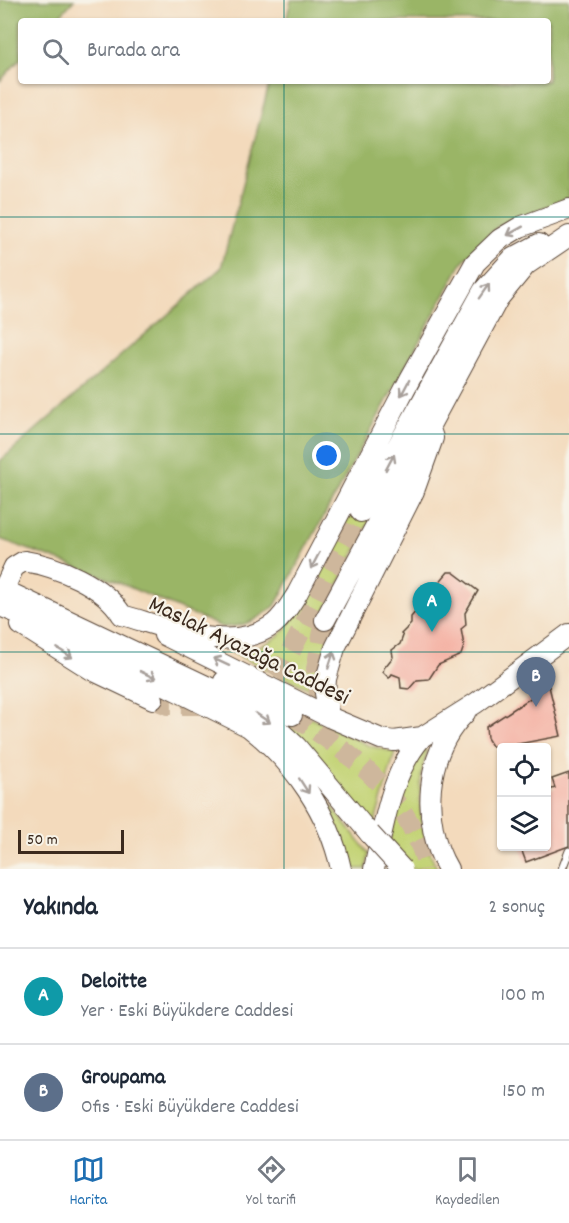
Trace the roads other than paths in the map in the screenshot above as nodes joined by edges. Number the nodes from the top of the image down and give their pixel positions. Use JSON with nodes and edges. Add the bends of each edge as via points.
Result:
{"nodes":[{"id":1,"x":569,"y":209,"type":"edge"},
{"id":2,"x":569,"y":236,"type":"edge"},
{"id":3,"x":429,"y":424,"type":"junction"},
{"id":4,"x":361,"y":512,"type":"tunnel mouth"},
{"id":5,"x":3,"y":585,"type":"edge"},
{"id":6,"x":122,"y":615,"type":"junction"},
{"id":7,"x":324,"y":620,"type":"tunnel mouth"},
{"id":8,"x":569,"y":634,"type":"edge"},
{"id":9,"x":153,"y":699,"type":"tunnel mouth"},
{"id":10,"x":476,"y":703,"type":"junction"},
{"id":11,"x":292,"y":715,"type":"tunnel mouth"},
{"id":12,"x":329,"y":717,"type":"junction"},
{"id":13,"x":422,"y":737,"type":"junction"},
{"id":14,"x":569,"y":851,"type":"edge"},
{"id":15,"x":341,"y":869,"type":"edge"},
{"id":16,"x":374,"y":869,"type":"edge"},
{"id":17,"x":402,"y":869,"type":"edge"},
{"id":18,"x":447,"y":869,"type":"edge"},
{"id":19,"x":562,"y":869,"type":"edge"}],
"edges":[{"from":1,"to":6,"type":"main road","one_way":true,"via":[[520,227],[500,239],[475,263],[297,594],[274,624],[244,636],[212,637]]},
{"from":2,"to":3,"type":"main road","via":[[526,265],[510,282]]},
{"from":4,"to":2,"type":"main road","one_way":true,"via":[[483,291],[503,266],[524,250]]},
{"from":3,"to":7,"type":"main road"},
{"from":12,"to":3,"type":"main road","one_way":true,"via":[[324,693],[329,666],[426,462],[433,438]]},
{"from":5,"to":6,"type":"main road","name":"Maslak Ayazağa Caddesi"},
{"from":5,"to":9,"type":"main road","one_way":true,"via":[[92,670]]},
{"from":5,"to":11,"type":"main road"},
{"from":5,"to":15,"type":"main road","one_way":true,"via":[[12,609],[257,733],[302,780],[326,824]]},
{"from":5,"to":17,"type":"main road","one_way":true,"bridge":true,"via":[[223,694],[270,722],[296,746]]},
{"from":12,"to":6,"type":"main road","name":"Maslak Ayazağa Caddesi","one_way":true},
{"from":8,"to":10,"type":"main road"},
{"from":10,"to":13,"type":"main road","name":"Maslak Ayazağa Caddesi"},
{"from":10,"to":18,"type":"main road","via":[[459,719],[444,743],[433,775],[431,813],[437,848]]},
{"from":12,"to":13,"type":"main road","name":"Maslak Ayazağa Caddesi","via":[[381,739]]},
{"from":13,"to":16,"type":"main road","via":[[399,773]]},
{"from":14,"to":19,"type":"lane"}]}
